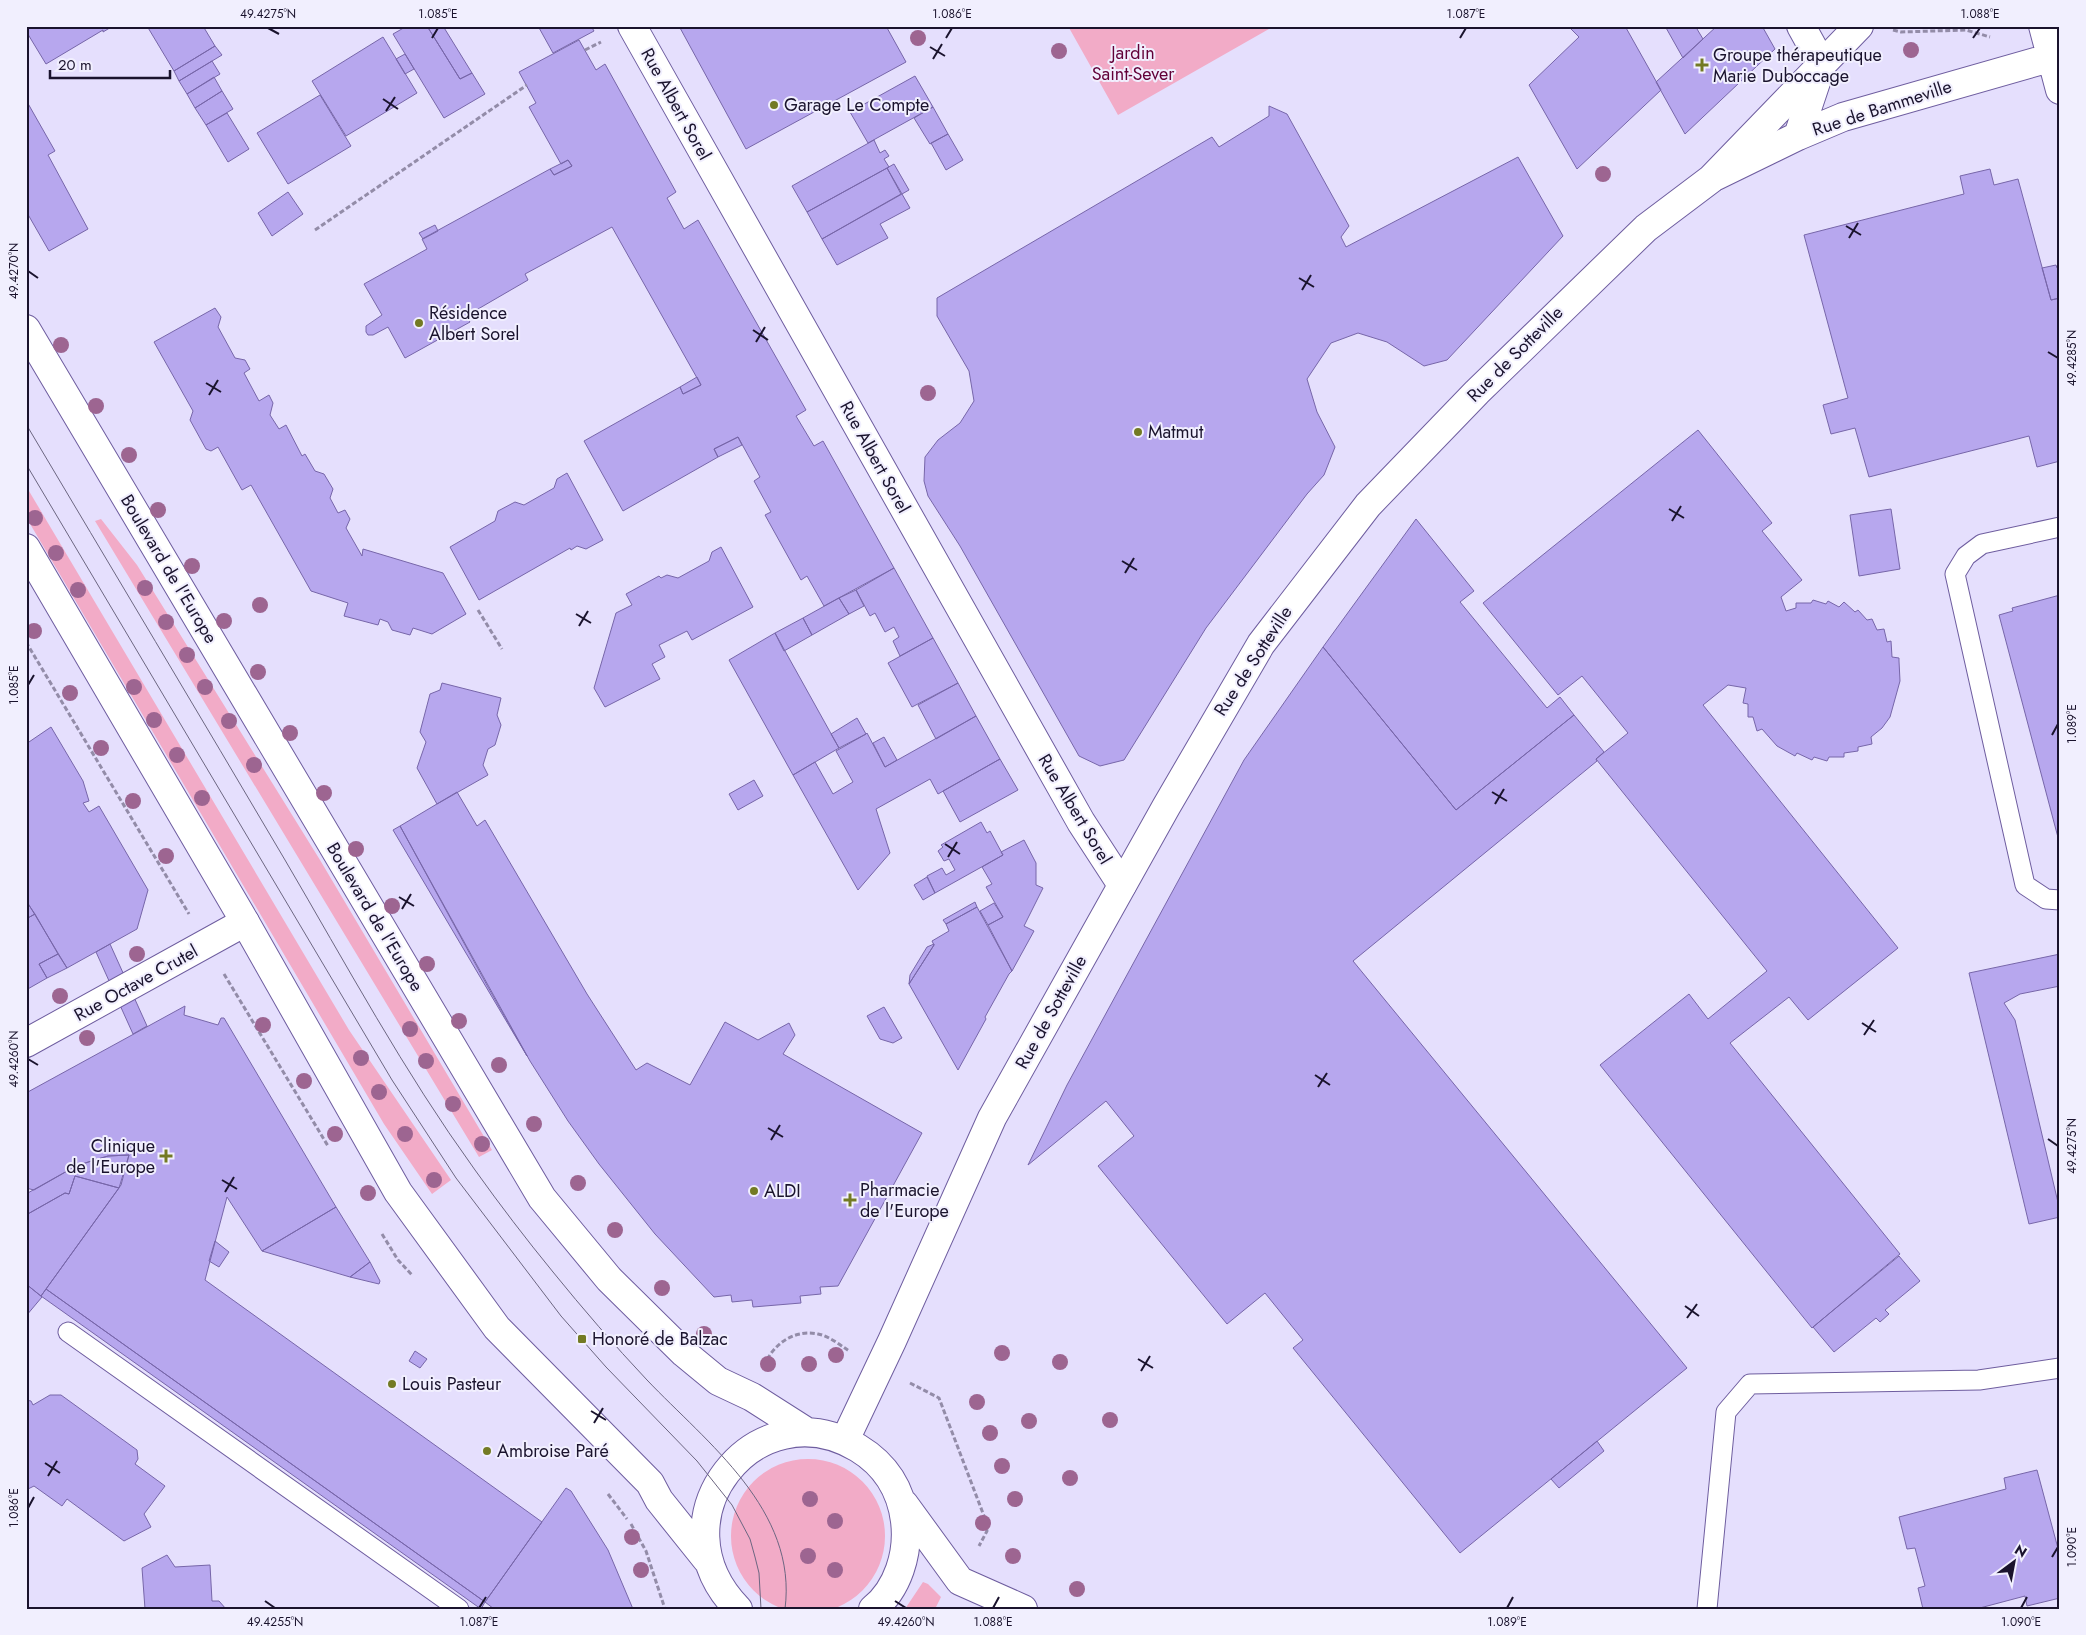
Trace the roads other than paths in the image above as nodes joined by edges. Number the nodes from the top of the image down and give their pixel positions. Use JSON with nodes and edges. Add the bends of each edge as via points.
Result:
{"nodes":[{"id":1,"x":632,"y":26,"type":"edge"},
{"id":2,"x":1801,"y":26,"type":"edge"},
{"id":3,"x":1859,"y":26,"type":"edge"},
{"id":4,"x":2043,"y":26,"type":"edge"},
{"id":5,"x":2056,"y":56,"type":"edge"},
{"id":6,"x":1822,"y":64,"type":"junction"},
{"id":7,"x":2060,"y":90,"type":"edge"},
{"id":8,"x":1798,"y":136,"type":"junction"},
{"id":9,"x":1711,"y":179,"type":"junction"},
{"id":10,"x":26,"y":329,"type":"edge"},
{"id":11,"x":2060,"y":527,"type":"edge"},
{"id":12,"x":26,"y":548,"type":"edge"},
{"id":13,"x":1122,"y":885,"type":"junction"},
{"id":14,"x":2060,"y":900,"type":"edge"},
{"id":15,"x":245,"y":922,"type":"junction"},
{"id":16,"x":26,"y":1043,"type":"edge"},
{"id":17,"x":68,"y":1332,"type":"dead end"},
{"id":18,"x":2060,"y":1368,"type":"edge"},
{"id":19,"x":807,"y":1432,"type":"junction"},
{"id":20,"x":845,"y":1440,"type":"junction"},
{"id":21,"x":902,"y":1502,"type":"junction"},
{"id":22,"x":707,"y":1560,"type":"junction"},
{"id":23,"x":729,"y":1604,"type":"edge"},
{"id":24,"x":459,"y":1609,"type":"edge"},
{"id":25,"x":873,"y":1609,"type":"edge"},
{"id":26,"x":1023,"y":1609,"type":"edge"},
{"id":27,"x":1707,"y":1609,"type":"edge"}],
"edges":[{"from":1,"to":13,"type":"street","name":"Rue Albert Sorel","via":[[1081,822]]},
{"from":2,"to":6,"type":"street"},
{"from":3,"to":6,"type":"street","name":"Rue de Sotteville"},
{"from":4,"to":5,"type":"street"},
{"from":5,"to":7,"type":"street"},
{"from":5,"to":8,"type":"street","name":"Rue de Bammeville","via":[[1843,117]]},
{"from":6,"to":8,"type":"street"},
{"from":6,"to":9,"type":"street","name":"Rue de Sotteville"},
{"from":8,"to":9,"type":"street","name":"Rue de Bammeville"},
{"from":9,"to":13,"type":"street","name":"Rue de Sotteville","via":[[1646,228],[1587,283],[1368,505],[1261,644]]},
{"from":10,"to":19,"type":"street","name":"Boulevard de l'Europe","via":[[542,1198],[609,1279],[684,1353],[718,1381],[752,1397]]},
{"from":11,"to":14,"type":"lane","via":[[1982,544],[1966,556],[1956,574],[2025,886],[2046,899]]},
{"from":12,"to":15,"type":"street"},
{"from":13,"to":20,"type":"street","name":"Rue de Sotteville","via":[[992,1118]]},
{"from":15,"to":16,"type":"street","name":"Rue Octave Crutel"},
{"from":15,"to":22,"type":"street","via":[[404,1200],[497,1328],[644,1475],[659,1500]]},
{"from":17,"to":24,"type":"lane"},
{"from":18,"to":27,"type":"lane","via":[[1979,1380],[1750,1384],[1726,1412]]},
{"from":19,"to":20,"type":"street"},
{"from":19,"to":22,"type":"street","via":[[780,1436],[754,1447],[732,1466],[717,1485],[708,1507],[704,1534]]},
{"from":20,"to":21,"type":"street","via":[[870,1455],[890,1476]]},
{"from":21,"to":25,"type":"street","via":[[907,1538],[900,1572],[882,1601]]},
{"from":21,"to":26,"type":"street","via":[[960,1581]]},
{"from":22,"to":23,"type":"street"}]}
